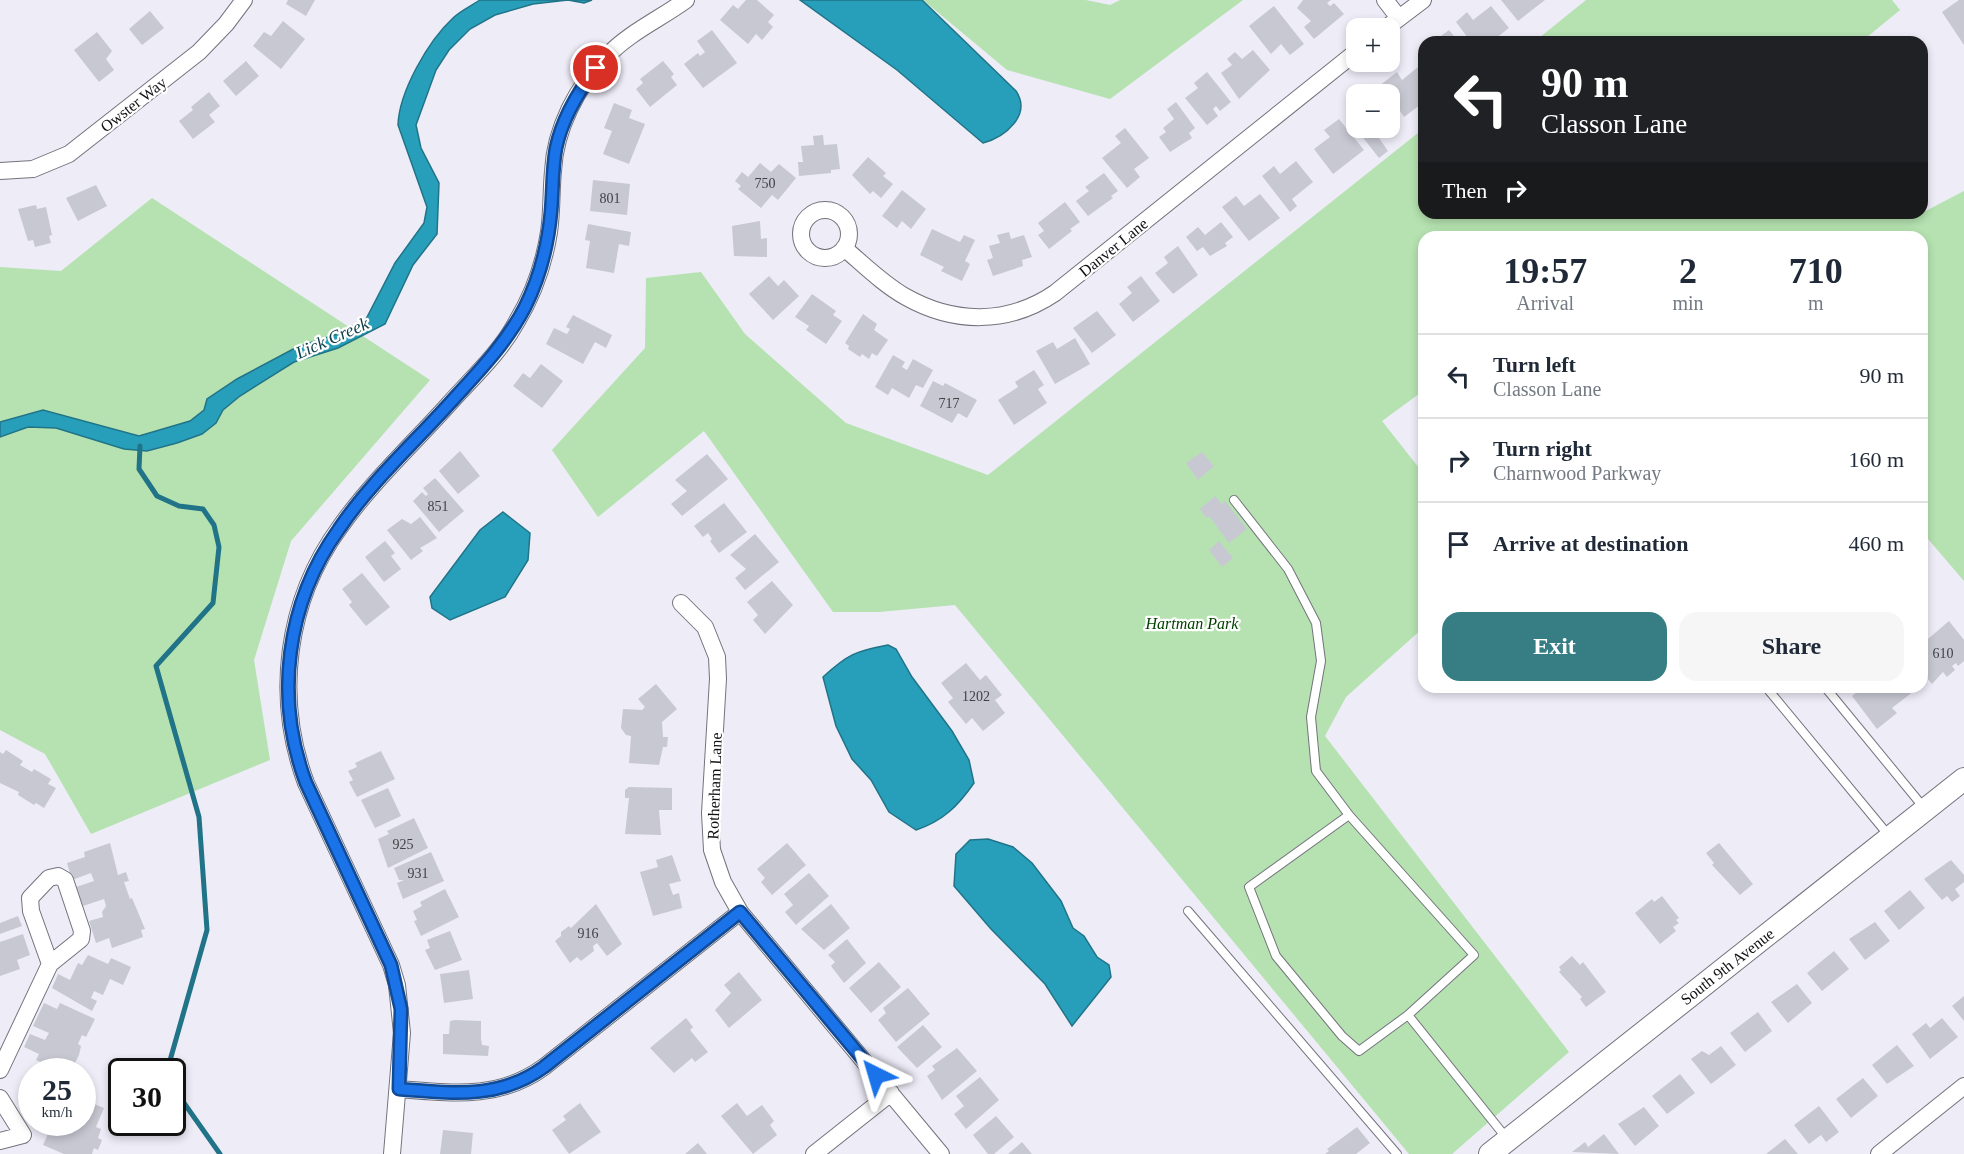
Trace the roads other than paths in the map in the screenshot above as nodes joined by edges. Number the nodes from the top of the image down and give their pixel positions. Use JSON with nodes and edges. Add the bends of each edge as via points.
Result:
{"nodes":[{"id":1,"x":244,"y":0,"type":"edge"},
{"id":2,"x":686,"y":0,"type":"edge"},
{"id":3,"x":1384,"y":0,"type":"edge"},
{"id":4,"x":1423,"y":0,"type":"edge"},
{"id":5,"x":1391,"y":18,"type":"edge"},
{"id":6,"x":1400,"y":18,"type":"edge"},
{"id":7,"x":1346,"y":60,"type":"edge"},
{"id":8,"x":0,"y":171,"type":"edge"},
{"id":9,"x":844,"y":248,"type":"dead end"},
{"id":10,"x":1234,"y":500,"type":"dead end"},
{"id":11,"x":681,"y":603,"type":"dead end"},
{"id":12,"x":1771,"y":693,"type":"edge"},
{"id":13,"x":1830,"y":693,"type":"edge"},
{"id":14,"x":1964,"y":779,"type":"edge"},
{"id":15,"x":1925,"y":809,"type":"junction"},
{"id":16,"x":1349,"y":815,"type":"junction"},
{"id":17,"x":1890,"y":837,"type":"junction"},
{"id":18,"x":1188,"y":911,"type":"dead end"},
{"id":19,"x":740,"y":912,"type":"junction"},
{"id":20,"x":50,"y":964,"type":"junction"},
{"id":21,"x":1408,"y":1015,"type":"junction"},
{"id":22,"x":0,"y":1070,"type":"edge"},
{"id":23,"x":1964,"y":1086,"type":"edge"},
{"id":24,"x":399,"y":1089,"type":"junction"},
{"id":25,"x":891,"y":1093,"type":"junction"},
{"id":26,"x":0,"y":1098,"type":"edge"},
{"id":27,"x":0,"y":1141,"type":"edge"},
{"id":28,"x":1499,"y":1147,"type":"edge"},
{"id":29,"x":392,"y":1154,"type":"edge"},
{"id":30,"x":814,"y":1154,"type":"edge"},
{"id":31,"x":941,"y":1154,"type":"edge"},
{"id":32,"x":1397,"y":1154,"type":"edge"},
{"id":33,"x":1879,"y":1154,"type":"edge"}],
"edges":[{"from":1,"to":8,"type":"street","name":"Owster Way","via":[[199,52],[69,154],[33,169]]},
{"from":2,"to":24,"type":"street","via":[[623,40],[580,90],[556,149],[548,241],[525,308],[497,351],[340,527],[315,568],[296,620],[288,667],[292,733],[306,783],[391,965],[401,1009]]},
{"from":3,"to":5,"type":"street"},
{"from":4,"to":6,"type":"street"},
{"from":7,"to":9,"type":"street","name":"Danver Lane","via":[[1055,293],[1026,309],[985,318],[942,313],[904,297]]},
{"from":10,"to":16,"type":"lane","via":[[1288,569],[1316,623],[1321,661],[1311,717],[1316,771]]},
{"from":11,"to":19,"type":"street","name":"Rotherham Lane","via":[[705,627],[717,657],[712,850],[723,882]]},
{"from":12,"to":17,"type":"lane"},
{"from":13,"to":15,"type":"lane"},
{"from":14,"to":15,"type":"street","name":"South 9th Avenue"},
{"from":15,"to":17,"type":"street","name":"South 9th Avenue"},
{"from":16,"to":21,"type":"lane","via":[[1474,955]]},
{"from":16,"to":21,"type":"lane","via":[[1249,887],[1276,956],[1359,1051]]},
{"from":17,"to":28,"type":"street","name":"South 9th Avenue"},
{"from":18,"to":32,"type":"lane"},
{"from":19,"to":24,"type":"street","via":[[523,1081],[479,1093]]},
{"from":19,"to":25,"type":"street","name":"Rotherham Lane"},
{"from":20,"to":20,"type":"street","via":[[81,939],[82,931],[65,880],[58,876],[49,878],[30,898]]},
{"from":20,"to":22,"type":"street"},
{"from":21,"to":28,"type":"lane"},
{"from":23,"to":33,"type":"street"},
{"from":24,"to":29,"type":"street"},
{"from":25,"to":30,"type":"street"},
{"from":25,"to":31,"type":"street","name":"Rotherham Lane"},
{"from":26,"to":27,"type":"street","via":[[23,1135]]}]}
